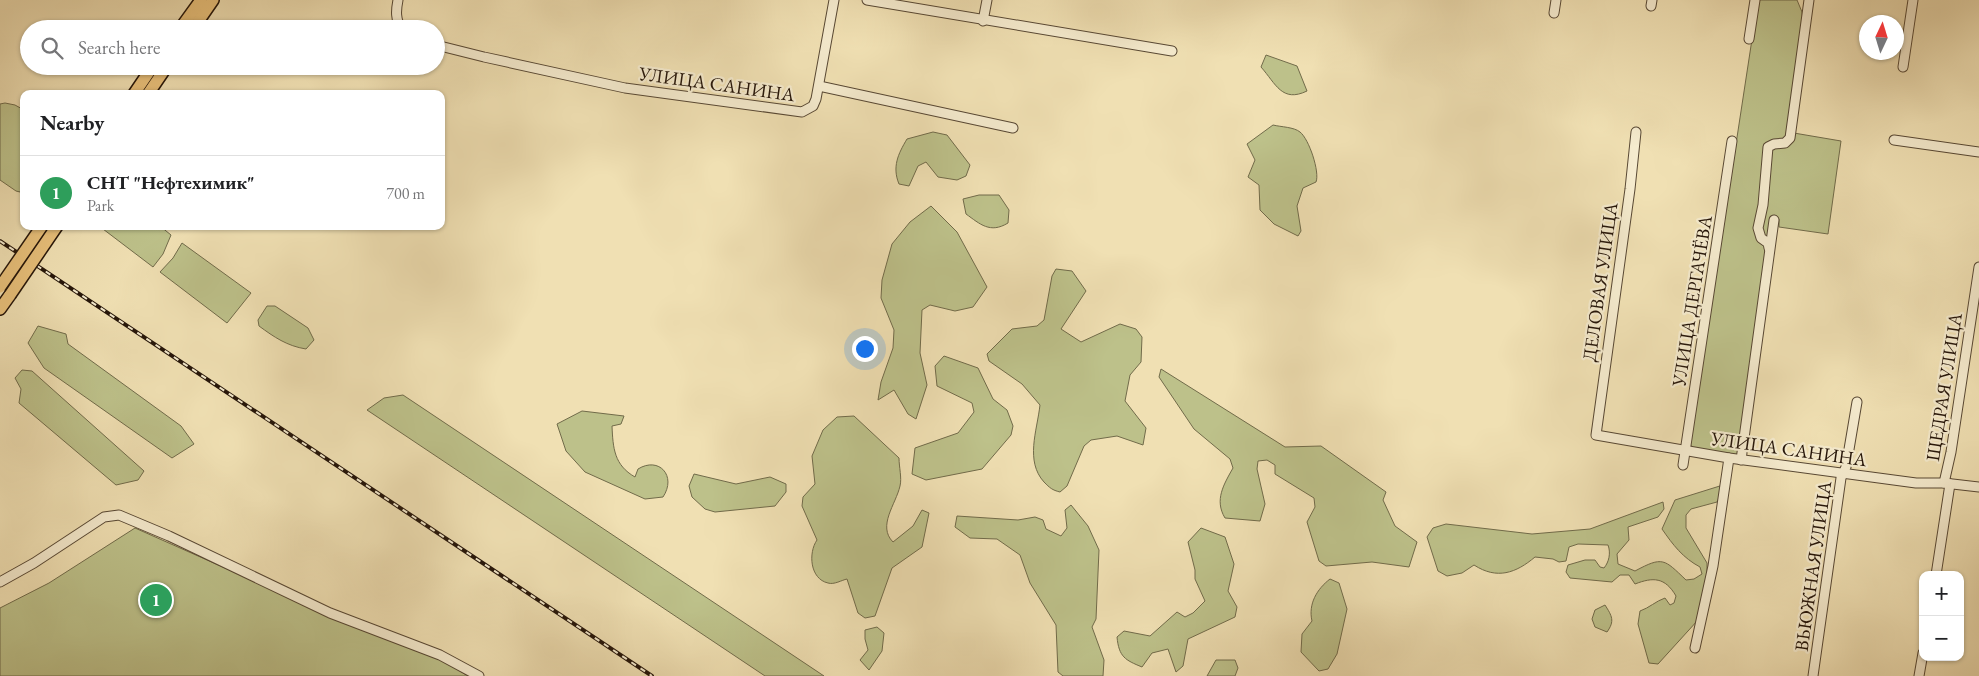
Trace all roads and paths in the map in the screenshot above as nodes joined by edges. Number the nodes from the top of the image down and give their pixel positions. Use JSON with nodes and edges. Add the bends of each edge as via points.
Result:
{"nodes":[{"id":1,"x":201,"y":0,"type":"edge"},
{"id":2,"x":213,"y":0,"type":"edge"},
{"id":3,"x":398,"y":0,"type":"edge"},
{"id":4,"x":834,"y":0,"type":"edge"},
{"id":5,"x":867,"y":0,"type":"edge"},
{"id":6,"x":987,"y":0,"type":"edge"},
{"id":7,"x":1556,"y":0,"type":"edge"},
{"id":8,"x":1755,"y":0,"type":"edge"},
{"id":9,"x":1809,"y":0,"type":"edge"},
{"id":10,"x":1913,"y":0,"type":"edge"},
{"id":11,"x":1554,"y":13,"type":"dead end"},
{"id":12,"x":187,"y":20,"type":"edge"},
{"id":13,"x":199,"y":20,"type":"edge"},
{"id":14,"x":397,"y":20,"type":"edge"},
{"id":15,"x":983,"y":21,"type":"junction"},
{"id":16,"x":1748,"y":39,"type":"dead end"},
{"id":17,"x":445,"y":46,"type":"edge"},
{"id":18,"x":1172,"y":51,"type":"dead end"},
{"id":19,"x":1903,"y":67,"type":"dead end"},
{"id":20,"x":147,"y":75,"type":"edge"},
{"id":21,"x":161,"y":75,"type":"edge"},
{"id":22,"x":819,"y":86,"type":"junction"},
{"id":23,"x":137,"y":90,"type":"edge"},
{"id":24,"x":151,"y":90,"type":"edge"},
{"id":25,"x":1013,"y":128,"type":"dead end"},
{"id":26,"x":1636,"y":132,"type":"dead end"},
{"id":27,"x":1894,"y":140,"type":"dead end"},
{"id":28,"x":1732,"y":141,"type":"dead end"},
{"id":29,"x":1979,"y":152,"type":"edge"},
{"id":30,"x":1774,"y":220,"type":"dead end"},
{"id":31,"x":39,"y":230,"type":"edge"},
{"id":32,"x":54,"y":230,"type":"edge"},
{"id":33,"x":1769,"y":248,"type":"junction"},
{"id":34,"x":1979,"y":267,"type":"edge"},
{"id":35,"x":0,"y":287,"type":"edge"},
{"id":36,"x":0,"y":309,"type":"edge"},
{"id":37,"x":1857,"y":402,"type":"dead end"},
{"id":38,"x":1596,"y":435,"type":"joint"},
{"id":39,"x":1686,"y":450,"type":"junction"},
{"id":40,"x":1729,"y":458,"type":"junction"},
{"id":41,"x":1741,"y":460,"type":"junction"},
{"id":42,"x":1683,"y":465,"type":"dead end"},
{"id":43,"x":1844,"y":473,"type":"junction"},
{"id":44,"x":1947,"y":484,"type":"junction"},
{"id":45,"x":1979,"y":487,"type":"edge"},
{"id":46,"x":1936,"y":571,"type":"edge"},
{"id":47,"x":0,"y":582,"type":"edge"},
{"id":48,"x":1695,"y":648,"type":"dead end"},
{"id":49,"x":1922,"y":661,"type":"edge"},
{"id":50,"x":479,"y":676,"type":"edge"},
{"id":51,"x":1813,"y":676,"type":"edge"},
{"id":52,"x":1919,"y":676,"type":"edge"}],
"edges":[{"from":1,"to":12,"type":"main road"},
{"from":2,"to":13,"type":"main road"},
{"from":3,"to":14,"type":"street"},
{"from":4,"to":22,"type":"street","name":"УЛИЦА САНИНА"},
{"from":5,"to":15,"type":"street"},
{"from":6,"to":15,"type":"street"},
{"from":7,"to":11,"type":"street"},
{"from":8,"to":16,"type":"street"},
{"from":9,"to":33,"type":"street","via":[[1790,138],[1785,143],[1768,147],[1758,228]]},
{"from":10,"to":19,"type":"street"},
{"from":15,"to":18,"type":"street"},
{"from":17,"to":22,"type":"street","name":"УЛИЦА САНИНА","via":[[624,88],[802,112],[813,106]]},
{"from":20,"to":23,"type":"main road"},
{"from":21,"to":24,"type":"main road"},
{"from":22,"to":25,"type":"street"},
{"from":26,"to":38,"type":"street","name":"ДЕЛОВАЯ УЛИЦА"},
{"from":27,"to":29,"type":"street"},
{"from":28,"to":39,"type":"street","name":"УЛИЦА ДЕРГАЧЁВА"},
{"from":30,"to":33,"type":"street"},
{"from":31,"to":35,"type":"main road","bridge":true},
{"from":32,"to":36,"type":"main road","bridge":true},
{"from":33,"to":41,"type":"street"},
{"from":34,"to":44,"type":"street","name":"ЩЕДРАЯ УЛИЦА"},
{"from":37,"to":43,"type":"street","name":"ВЬЮЖНАЯ УЛИЦА"},
{"from":38,"to":39,"type":"street","name":"УЛИЦА САНИНА"},
{"from":39,"to":40,"type":"street","name":"УЛИЦА САНИНА"},
{"from":39,"to":42,"type":"street","name":"УЛИЦА ДЕРГАЧЁВА"},
{"from":40,"to":41,"type":"street","name":"УЛИЦА САНИНА"},
{"from":40,"to":48,"type":"street","via":[[1713,566]]},
{"from":41,"to":43,"type":"street","name":"УЛИЦА САНИНА"},
{"from":43,"to":44,"type":"street","name":"УЛИЦА САНИНА"},
{"from":43,"to":51,"type":"street","name":"ВЬЮЖНАЯ УЛИЦА"},
{"from":44,"to":45,"type":"street","name":"УЛИЦА САНИНА"},
{"from":44,"to":46,"type":"street","name":"ЩЕДРАЯ УЛИЦА"},
{"from":47,"to":50,"type":"street","via":[[104,517],[119,515]]},
{"from":49,"to":52,"type":"street"}]}
